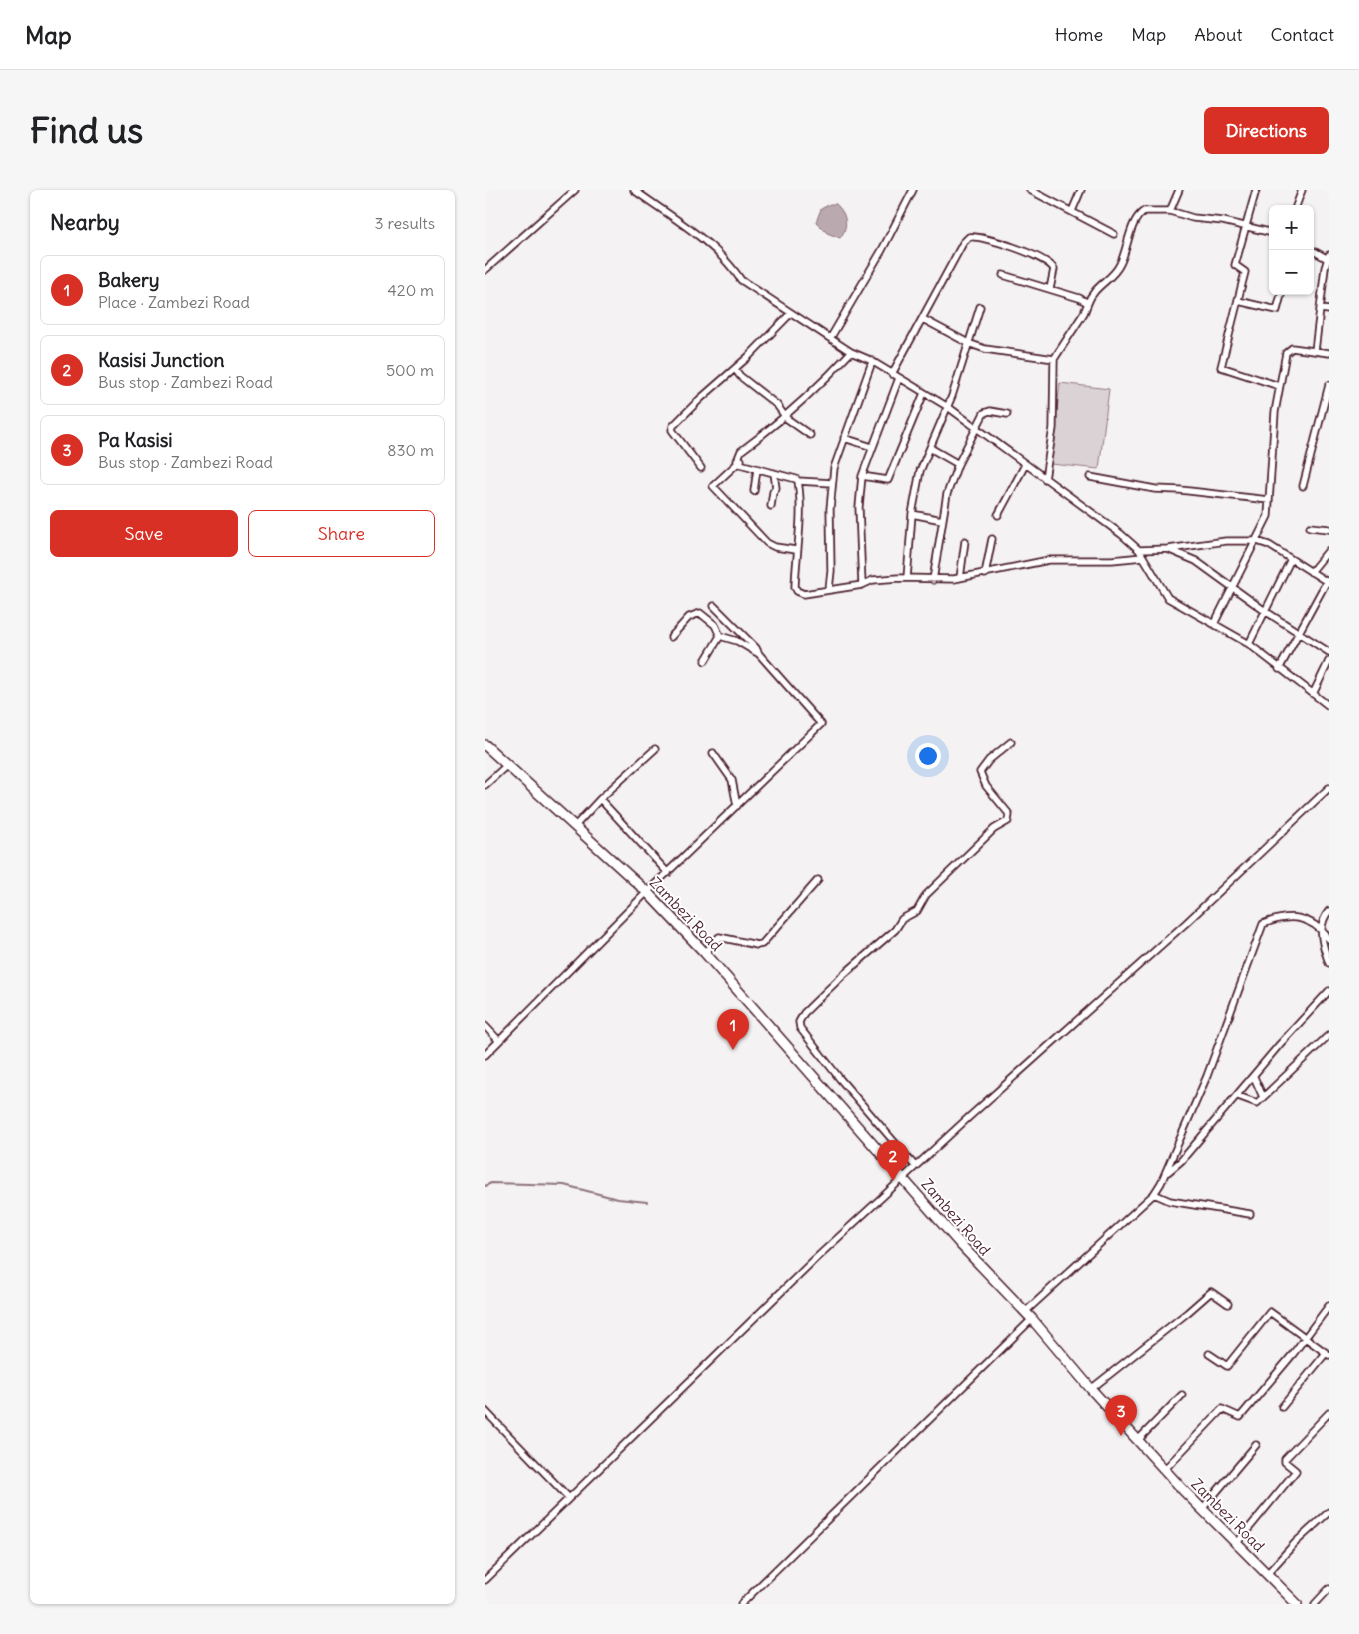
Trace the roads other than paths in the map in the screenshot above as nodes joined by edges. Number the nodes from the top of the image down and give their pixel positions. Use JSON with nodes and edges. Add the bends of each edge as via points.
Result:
{"nodes":[{"id":1,"x":575,"y":190,"type":"edge"},
{"id":2,"x":634,"y":190,"type":"edge"},
{"id":3,"x":913,"y":190,"type":"edge"},
{"id":4,"x":1030,"y":190,"type":"edge"},
{"id":5,"x":1081,"y":190,"type":"edge"},
{"id":6,"x":1179,"y":190,"type":"edge"},
{"id":7,"x":1256,"y":190,"type":"edge"},
{"id":8,"x":1302,"y":190,"type":"edge"},
{"id":9,"x":1296,"y":205,"type":"edge"},
{"id":10,"x":1072,"y":211,"type":"junction"},
{"id":11,"x":1170,"y":211,"type":"junction"},
{"id":12,"x":1247,"y":227,"type":"junction"},
{"id":13,"x":1269,"y":232,"type":"edge"},
{"id":14,"x":1115,"y":234,"type":"dead end"},
{"id":15,"x":1312,"y":250,"type":"edge"},
{"id":16,"x":1328,"y":257,"type":"edge"},
{"id":17,"x":1327,"y":268,"type":"edge"},
{"id":18,"x":485,"y":270,"type":"edge"},
{"id":19,"x":1003,"y":275,"type":"dead end"},
{"id":20,"x":1051,"y":289,"type":"junction"},
{"id":21,"x":1281,"y":295,"type":"edge"},
{"id":22,"x":1239,"y":302,"type":"junction"},
{"id":23,"x":1088,"y":303,"type":"junction"},
{"id":24,"x":980,"y":306,"type":"dead end"},
{"id":25,"x":1321,"y":310,"type":"junction"},
{"id":26,"x":1329,"y":310,"type":"edge"},
{"id":27,"x":791,"y":313,"type":"junction"},
{"id":28,"x":923,"y":319,"type":"junction"},
{"id":29,"x":831,"y":337,"type":"junction"},
{"id":30,"x":968,"y":343,"type":"junction"},
{"id":31,"x":1315,"y":351,"type":"junction"},
{"id":32,"x":851,"y":352,"type":"junction"},
{"id":33,"x":1329,"y":353,"type":"edge"},
{"id":34,"x":1054,"y":359,"type":"junction"},
{"id":35,"x":872,"y":362,"type":"junction"},
{"id":36,"x":735,"y":369,"type":"junction"},
{"id":37,"x":892,"y":374,"type":"junction"},
{"id":38,"x":899,"y":378,"type":"junction"},
{"id":39,"x":1329,"y":385,"type":"edge"},
{"id":40,"x":1279,"y":386,"type":"junction"},
{"id":41,"x":924,"y":393,"type":"junction"},
{"id":42,"x":948,"y":407,"type":"junction"},
{"id":43,"x":1007,"y":414,"type":"dead end"},
{"id":44,"x":786,"y":418,"type":"junction"},
{"id":45,"x":977,"y":428,"type":"junction"},
{"id":46,"x":810,"y":435,"type":"dead end"},
{"id":47,"x":844,"y":438,"type":"junction"},
{"id":48,"x":872,"y":447,"type":"junction"},
{"id":49,"x":929,"y":448,"type":"junction"},
{"id":50,"x":741,"y":460,"type":"junction"},
{"id":51,"x":958,"y":464,"type":"junction"},
{"id":52,"x":1025,"y":464,"type":"junction"},
{"id":53,"x":701,"y":468,"type":"dead end"},
{"id":54,"x":757,"y":469,"type":"junction"},
{"id":55,"x":774,"y":473,"type":"junction"},
{"id":56,"x":862,"y":476,"type":"junction"},
{"id":57,"x":1090,"y":477,"type":"dead end"},
{"id":58,"x":1045,"y":479,"type":"junction"},
{"id":59,"x":798,"y":481,"type":"junction"},
{"id":60,"x":832,"y":483,"type":"junction"},
{"id":61,"x":1303,"y":486,"type":"dead end"},
{"id":62,"x":754,"y":490,"type":"dead end"},
{"id":63,"x":1269,"y":500,"type":"junction"},
{"id":64,"x":771,"y":506,"type":"dead end"},
{"id":65,"x":912,"y":514,"type":"junction"},
{"id":66,"x":998,"y":515,"type":"dead end"},
{"id":67,"x":941,"y":520,"type":"junction"},
{"id":68,"x":1310,"y":527,"type":"dead end"},
{"id":69,"x":1328,"y":527,"type":"edge"},
{"id":70,"x":993,"y":539,"type":"dead end"},
{"id":71,"x":1257,"y":541,"type":"junction"},
{"id":72,"x":965,"y":542,"type":"dead end"},
{"id":73,"x":1168,"y":549,"type":"junction"},
{"id":74,"x":796,"y":550,"type":"junction"},
{"id":75,"x":1139,"y":550,"type":"junction"},
{"id":76,"x":1329,"y":550,"type":"edge"},
{"id":77,"x":1143,"y":557,"type":"junction"},
{"id":78,"x":1291,"y":559,"type":"junction"},
{"id":79,"x":1311,"y":572,"type":"junction"},
{"id":80,"x":985,"y":574,"type":"junction"},
{"id":81,"x":907,"y":578,"type":"junction"},
{"id":82,"x":961,"y":578,"type":"junction"},
{"id":83,"x":933,"y":580,"type":"junction"},
{"id":84,"x":1328,"y":582,"type":"edge"},
{"id":85,"x":862,"y":585,"type":"junction"},
{"id":86,"x":1232,"y":587,"type":"junction"},
{"id":87,"x":829,"y":590,"type":"junction"},
{"id":88,"x":714,"y":606,"type":"dead end"},
{"id":89,"x":1265,"y":611,"type":"junction"},
{"id":90,"x":1214,"y":624,"type":"junction"},
{"id":91,"x":1300,"y":634,"type":"junction"},
{"id":92,"x":720,"y":636,"type":"junction"},
{"id":93,"x":671,"y":637,"type":"dead end"},
{"id":94,"x":1249,"y":644,"type":"junction"},
{"id":95,"x":1329,"y":652,"type":"edge"},
{"id":96,"x":759,"y":654,"type":"junction"},
{"id":97,"x":705,"y":661,"type":"dead end"},
{"id":98,"x":1329,"y":661,"type":"edge"},
{"id":99,"x":1279,"y":669,"type":"junction"},
{"id":100,"x":1313,"y":694,"type":"junction"},
{"id":101,"x":1329,"y":706,"type":"edge"},
{"id":102,"x":1011,"y":742,"type":"dead end"},
{"id":103,"x":485,"y":745,"type":"edge"},
{"id":104,"x":655,"y":749,"type":"dead end"},
{"id":105,"x":713,"y":753,"type":"dead end"},
{"id":106,"x":506,"y":766,"type":"junction"},
{"id":107,"x":485,"y":785,"type":"edge"},
{"id":108,"x":1329,"y":788,"type":"edge"},
{"id":109,"x":600,"y":799,"type":"junction"},
{"id":110,"x":737,"y":806,"type":"junction"},
{"id":111,"x":574,"y":828,"type":"junction"},
{"id":112,"x":668,"y":873,"type":"junction"},
{"id":113,"x":818,"y":880,"type":"dead end"},
{"id":114,"x":647,"y":892,"type":"junction"},
{"id":115,"x":1329,"y":911,"type":"edge"},
{"id":116,"x":1322,"y":929,"type":"junction"},
{"id":117,"x":1329,"y":939,"type":"edge"},
{"id":118,"x":705,"y":953,"type":"junction"},
{"id":119,"x":1329,"y":963,"type":"edge"},
{"id":120,"x":1329,"y":991,"type":"edge"},
{"id":121,"x":485,"y":1026,"type":"edge"},
{"id":122,"x":1329,"y":1034,"type":"edge"},
{"id":123,"x":499,"y":1041,"type":"junction"},
{"id":124,"x":485,"y":1055,"type":"edge"},
{"id":125,"x":1254,"y":1078,"type":"junction"},
{"id":126,"x":1238,"y":1096,"type":"junction"},
{"id":127,"x":1263,"y":1097,"type":"junction"},
{"id":128,"x":915,"y":1166,"type":"junction"},
{"id":129,"x":1168,"y":1172,"type":"junction"},
{"id":130,"x":903,"y":1178,"type":"junction"},
{"id":131,"x":1153,"y":1194,"type":"junction"},
{"id":132,"x":1249,"y":1214,"type":"dead end"},
{"id":133,"x":1228,"y":1304,"type":"dead end"},
{"id":134,"x":1329,"y":1306,"type":"edge"},
{"id":135,"x":1025,"y":1312,"type":"junction"},
{"id":136,"x":1032,"y":1319,"type":"junction"},
{"id":137,"x":1305,"y":1338,"type":"junction"},
{"id":138,"x":1209,"y":1354,"type":"dead end"},
{"id":139,"x":1328,"y":1354,"type":"edge"},
{"id":140,"x":1091,"y":1389,"type":"junction"},
{"id":141,"x":1181,"y":1395,"type":"dead end"},
{"id":142,"x":1282,"y":1407,"type":"dead end"},
{"id":143,"x":485,"y":1411,"type":"edge"},
{"id":144,"x":1329,"y":1413,"type":"edge"},
{"id":145,"x":1138,"y":1440,"type":"junction"},
{"id":146,"x":1256,"y":1445,"type":"dead end"},
{"id":147,"x":1164,"y":1470,"type":"junction"},
{"id":148,"x":569,"y":1498,"type":"junction"},
{"id":149,"x":1202,"y":1509,"type":"junction"},
{"id":150,"x":1329,"y":1512,"type":"edge"},
{"id":151,"x":1236,"y":1544,"type":"junction"},
{"id":152,"x":1267,"y":1574,"type":"junction"},
{"id":153,"x":485,"y":1580,"type":"edge"},
{"id":154,"x":1329,"y":1589,"type":"edge"},
{"id":155,"x":741,"y":1604,"type":"edge"},
{"id":156,"x":1297,"y":1604,"type":"edge"},
{"id":157,"x":1315,"y":1604,"type":"edge"}],
"edges":[{"from":1,"to":18,"type":"street"},
{"from":2,"to":27,"type":"street","via":[[680,221],[731,264],[741,280]]},
{"from":3,"to":29,"type":"street"},
{"from":4,"to":10,"type":"street"},
{"from":5,"to":10,"type":"street"},
{"from":6,"to":11,"type":"street"},
{"from":7,"to":12,"type":"street"},
{"from":8,"to":9,"type":"street"},
{"from":10,"to":14,"type":"street"},
{"from":11,"to":12,"type":"street"},
{"from":11,"to":23,"type":"street","via":[[1144,211],[1139,214],[1119,266],[1091,294]]},
{"from":12,"to":13,"type":"street"},
{"from":12,"to":22,"type":"street","via":[[1235,265],[1245,272]]},
{"from":15,"to":16,"type":"street"},
{"from":16,"to":17,"type":"street"},
{"from":17,"to":25,"type":"street"},
{"from":19,"to":20,"type":"street"},
{"from":20,"to":23,"type":"street"},
{"from":20,"to":28,"type":"street","via":[[1054,269],[1050,263],[1027,252],[972,237],[963,244]]},
{"from":21,"to":22,"type":"street","via":[[1277,310]]},
{"from":22,"to":40,"type":"street","via":[[1222,368]]},
{"from":23,"to":34,"type":"street"},
{"from":24,"to":30,"type":"street"},
{"from":25,"to":26,"type":"street"},
{"from":25,"to":31,"type":"street"},
{"from":27,"to":29,"type":"street"},
{"from":27,"to":36,"type":"street"},
{"from":28,"to":30,"type":"street"},
{"from":28,"to":37,"type":"street"},
{"from":29,"to":32,"type":"street"},
{"from":30,"to":34,"type":"street","via":[[1002,352]]},
{"from":30,"to":42,"type":"street"},
{"from":31,"to":33,"type":"street"},
{"from":31,"to":40,"type":"street","via":[[1287,350]]},
{"from":32,"to":35,"type":"street"},
{"from":32,"to":44,"type":"street"},
{"from":34,"to":58,"type":"street","via":[[1053,428]]},
{"from":35,"to":37,"type":"street"},
{"from":35,"to":47,"type":"street"},
{"from":36,"to":44,"type":"street","via":[[777,405]]},
{"from":36,"to":53,"type":"street","via":[[673,426],[672,430]]},
{"from":37,"to":38,"type":"street"},
{"from":38,"to":41,"type":"street"},
{"from":38,"to":48,"type":"street"},
{"from":39,"to":61,"type":"street"},
{"from":40,"to":63,"type":"street","via":[[1272,436]]},
{"from":41,"to":42,"type":"street"},
{"from":41,"to":56,"type":"street","via":[[888,480]]},
{"from":42,"to":45,"type":"street"},
{"from":42,"to":49,"type":"street"},
{"from":43,"to":45,"type":"street","via":[[987,412],[981,416]]},
{"from":44,"to":46,"type":"street"},
{"from":44,"to":50,"type":"street","via":[[741,451],[737,461]]},
{"from":45,"to":51,"type":"street"},
{"from":45,"to":52,"type":"street"},
{"from":47,"to":48,"type":"street"},
{"from":47,"to":60,"type":"street"},
{"from":48,"to":56,"type":"street"},
{"from":49,"to":51,"type":"street"},
{"from":49,"to":65,"type":"street","via":[[920,471]]},
{"from":50,"to":54,"type":"street","via":[[740,464]]},
{"from":50,"to":74,"type":"street","via":[[713,486],[767,543]]},
{"from":51,"to":67,"type":"street"},
{"from":52,"to":58,"type":"street"},
{"from":52,"to":66,"type":"street"},
{"from":54,"to":55,"type":"street"},
{"from":54,"to":62,"type":"street"},
{"from":55,"to":59,"type":"street"},
{"from":55,"to":64,"type":"street","via":[[776,488]]},
{"from":56,"to":85,"type":"street","via":[[859,507]]},
{"from":57,"to":63,"type":"street","via":[[1155,489]]},
{"from":58,"to":75,"type":"street"},
{"from":59,"to":60,"type":"street"},
{"from":59,"to":74,"type":"street","via":[[800,540]]},
{"from":60,"to":87,"type":"street"},
{"from":63,"to":71,"type":"street","via":[[1269,516]]},
{"from":65,"to":67,"type":"street"},
{"from":65,"to":81,"type":"street"},
{"from":67,"to":83,"type":"street"},
{"from":68,"to":69,"type":"street"},
{"from":70,"to":80,"type":"street"},
{"from":71,"to":73,"type":"street"},
{"from":71,"to":78,"type":"street"},
{"from":71,"to":86,"type":"street"},
{"from":72,"to":82,"type":"street"},
{"from":73,"to":75,"type":"street"},
{"from":73,"to":86,"type":"street","via":[[1189,557]]},
{"from":74,"to":87,"type":"street","via":[[797,591],[804,594]]},
{"from":75,"to":77,"type":"street"},
{"from":76,"to":79,"type":"street"},
{"from":77,"to":80,"type":"street","via":[[1049,560]]},
{"from":77,"to":90,"type":"street","via":[[1168,598]]},
{"from":78,"to":79,"type":"street"},
{"from":78,"to":89,"type":"street"},
{"from":79,"to":84,"type":"street"},
{"from":80,"to":82,"type":"street"},
{"from":81,"to":83,"type":"street"},
{"from":81,"to":85,"type":"street","via":[[873,580]]},
{"from":82,"to":83,"type":"street"},
{"from":84,"to":91,"type":"street"},
{"from":85,"to":87,"type":"street"},
{"from":86,"to":89,"type":"street"},
{"from":86,"to":90,"type":"street"},
{"from":88,"to":96,"type":"street"},
{"from":89,"to":91,"type":"street"},
{"from":89,"to":94,"type":"street"},
{"from":90,"to":94,"type":"street"},
{"from":91,"to":95,"type":"street"},
{"from":91,"to":99,"type":"street"},
{"from":92,"to":93,"type":"street","via":[[705,616],[696,613],[682,622]]},
{"from":92,"to":96,"type":"street","via":[[737,641]]},
{"from":92,"to":97,"type":"street"},
{"from":94,"to":99,"type":"street"},
{"from":96,"to":110,"type":"street","via":[[821,724]]},
{"from":98,"to":100,"type":"street"},
{"from":99,"to":100,"type":"street"},
{"from":100,"to":101,"type":"street"},
{"from":102,"to":128,"type":"street","via":[[979,772],[1009,814],[1008,821],[994,829],[926,895],[917,911],[902,919],[895,930],[804,1013],[799,1022],[800,1028],[828,1064]]},
{"from":103,"to":106,"type":"main road","name":"Zambezi Road"},
{"from":104,"to":109,"type":"street"},
{"from":105,"to":110,"type":"street","via":[[732,780]]},
{"from":106,"to":107,"type":"street"},
{"from":106,"to":111,"type":"main road","name":"Zambezi Road"},
{"from":108,"to":128,"type":"street","via":[[1303,810],[1264,852]]},
{"from":109,"to":111,"type":"street"},
{"from":109,"to":112,"type":"street"},
{"from":110,"to":112,"type":"street"},
{"from":111,"to":114,"type":"main road","name":"Zambezi Road"},
{"from":112,"to":114,"type":"street"},
{"from":113,"to":118,"type":"street","via":[[762,944],[719,937]]},
{"from":114,"to":118,"type":"main road","name":"Zambezi Road"},
{"from":114,"to":123,"type":"street"},
{"from":115,"to":116,"type":"street","via":[[1323,918]]},
{"from":116,"to":117,"type":"street"},
{"from":116,"to":119,"type":"street","via":[[1322,942]]},
{"from":116,"to":129,"type":"street","via":[[1303,917],[1263,924],[1227,1026]]},
{"from":118,"to":130,"type":"main road","name":"Zambezi Road"},
{"from":120,"to":125,"type":"street","via":[[1280,1044]]},
{"from":121,"to":123,"type":"street"},
{"from":122,"to":127,"type":"street"},
{"from":123,"to":124,"type":"street"},
{"from":125,"to":126,"type":"street"},
{"from":125,"to":127,"type":"street"},
{"from":126,"to":127,"type":"street","via":[[1257,1103]]},
{"from":126,"to":129,"type":"street"},
{"from":128,"to":130,"type":"street"},
{"from":129,"to":131,"type":"street"},
{"from":130,"to":135,"type":"main road","name":"Zambezi Road"},
{"from":130,"to":148,"type":"street"},
{"from":131,"to":132,"type":"street","via":[[1170,1201]]},
{"from":131,"to":135,"type":"street"},
{"from":133,"to":140,"type":"street","via":[[1211,1292]]},
{"from":134,"to":137,"type":"street"},
{"from":135,"to":136,"type":"main road","name":"Zambezi Road"},
{"from":136,"to":140,"type":"main road","name":"Zambezi Road"},
{"from":136,"to":155,"type":"street"},
{"from":137,"to":138,"type":"street","via":[[1270,1312],[1227,1366]]},
{"from":137,"to":139,"type":"street"},
{"from":137,"to":147,"type":"street","via":[[1239,1417],[1222,1409]]},
{"from":139,"to":142,"type":"street"},
{"from":140,"to":145,"type":"main road","name":"Zambezi Road"},
{"from":141,"to":145,"type":"street"},
{"from":143,"to":148,"type":"street"},
{"from":144,"to":151,"type":"street","via":[[1285,1459],[1296,1471]]},
{"from":145,"to":147,"type":"main road","name":"Zambezi Road"},
{"from":146,"to":149,"type":"street"},
{"from":147,"to":149,"type":"main road","name":"Zambezi Road"},
{"from":148,"to":153,"type":"street"},
{"from":149,"to":151,"type":"main road","name":"Zambezi Road"},
{"from":150,"to":152,"type":"street"},
{"from":151,"to":152,"type":"main road","name":"Zambezi Road"},
{"from":152,"to":156,"type":"main road","name":"Zambezi Road"},
{"from":154,"to":157,"type":"street"}]}
